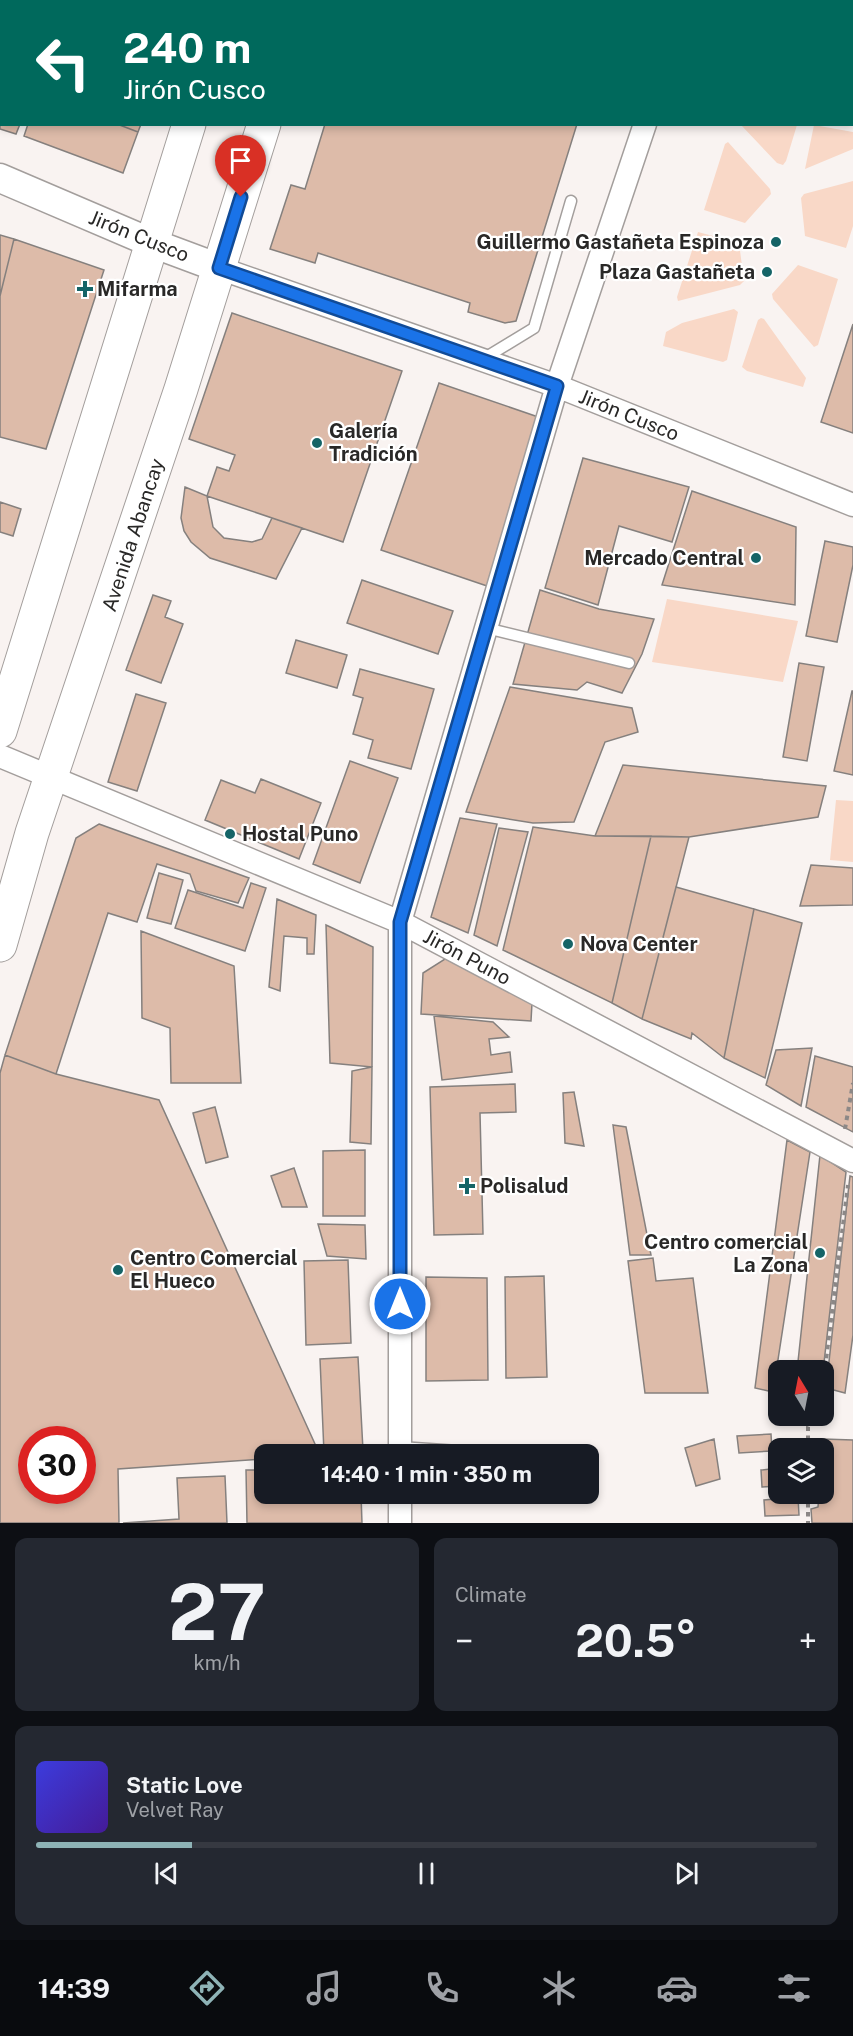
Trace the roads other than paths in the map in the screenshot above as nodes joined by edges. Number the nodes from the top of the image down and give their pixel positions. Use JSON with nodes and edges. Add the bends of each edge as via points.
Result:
{"nodes":[{"id":1,"x":188,"y":126,"type":"edge"},
{"id":2,"x":263,"y":126,"type":"edge"},
{"id":3,"x":644,"y":126,"type":"edge"},
{"id":4,"x":0,"y":178,"type":"edge"},
{"id":5,"x":571,"y":201,"type":"dead end"},
{"id":6,"x":152,"y":243,"type":"junction"},
{"id":7,"x":219,"y":268,"type":"junction"},
{"id":8,"x":479,"y":361,"type":"junction"},
{"id":9,"x":557,"y":386,"type":"junction"},
{"id":10,"x":853,"y":505,"type":"edge"},
{"id":11,"x":486,"y":628,"type":"junction"},
{"id":12,"x":629,"y":663,"type":"dead end"},
{"id":13,"x":0,"y":731,"type":"edge"},
{"id":14,"x":0,"y":756,"type":"edge"},
{"id":15,"x":51,"y":779,"type":"junction"},
{"id":16,"x":400,"y":922,"type":"junction"},
{"id":17,"x":0,"y":945,"type":"edge"},
{"id":18,"x":848,"y":1159,"type":"edge"},
{"id":19,"x":400,"y":1444,"type":"edge"},
{"id":20,"x":400,"y":1504,"type":"edge"},
{"id":21,"x":400,"y":1523,"type":"edge"}],
"edges":[{"from":1,"to":6,"type":"main road"},
{"from":2,"to":7,"type":"main road","name":"Avenida Abancay"},
{"from":3,"to":9,"type":"street"},
{"from":4,"to":6,"type":"street","name":"Jirón Cusco"},
{"from":5,"to":8,"type":"lane","via":[[534,328]]},
{"from":6,"to":7,"type":"street","name":"Jirón Cusco"},
{"from":6,"to":13,"type":"main road"},
{"from":7,"to":8,"type":"street","name":"Jirón Cusco"},
{"from":7,"to":15,"type":"main road","name":"Avenida Abancay"},
{"from":8,"to":9,"type":"street","name":"Jirón Cusco"},
{"from":9,"to":10,"type":"street","name":"Jirón Cusco"},
{"from":9,"to":11,"type":"street"},
{"from":11,"to":12,"type":"lane"},
{"from":11,"to":16,"type":"street"},
{"from":14,"to":15,"type":"street","name":"Jirón Puno"},
{"from":15,"to":16,"type":"street","name":"Jirón Puno"},
{"from":15,"to":17,"type":"main road","name":"Avenida Abancay"},
{"from":16,"to":18,"type":"street","name":"Jirón Puno"},
{"from":16,"to":19,"type":"street"},
{"from":20,"to":21,"type":"street"}]}
